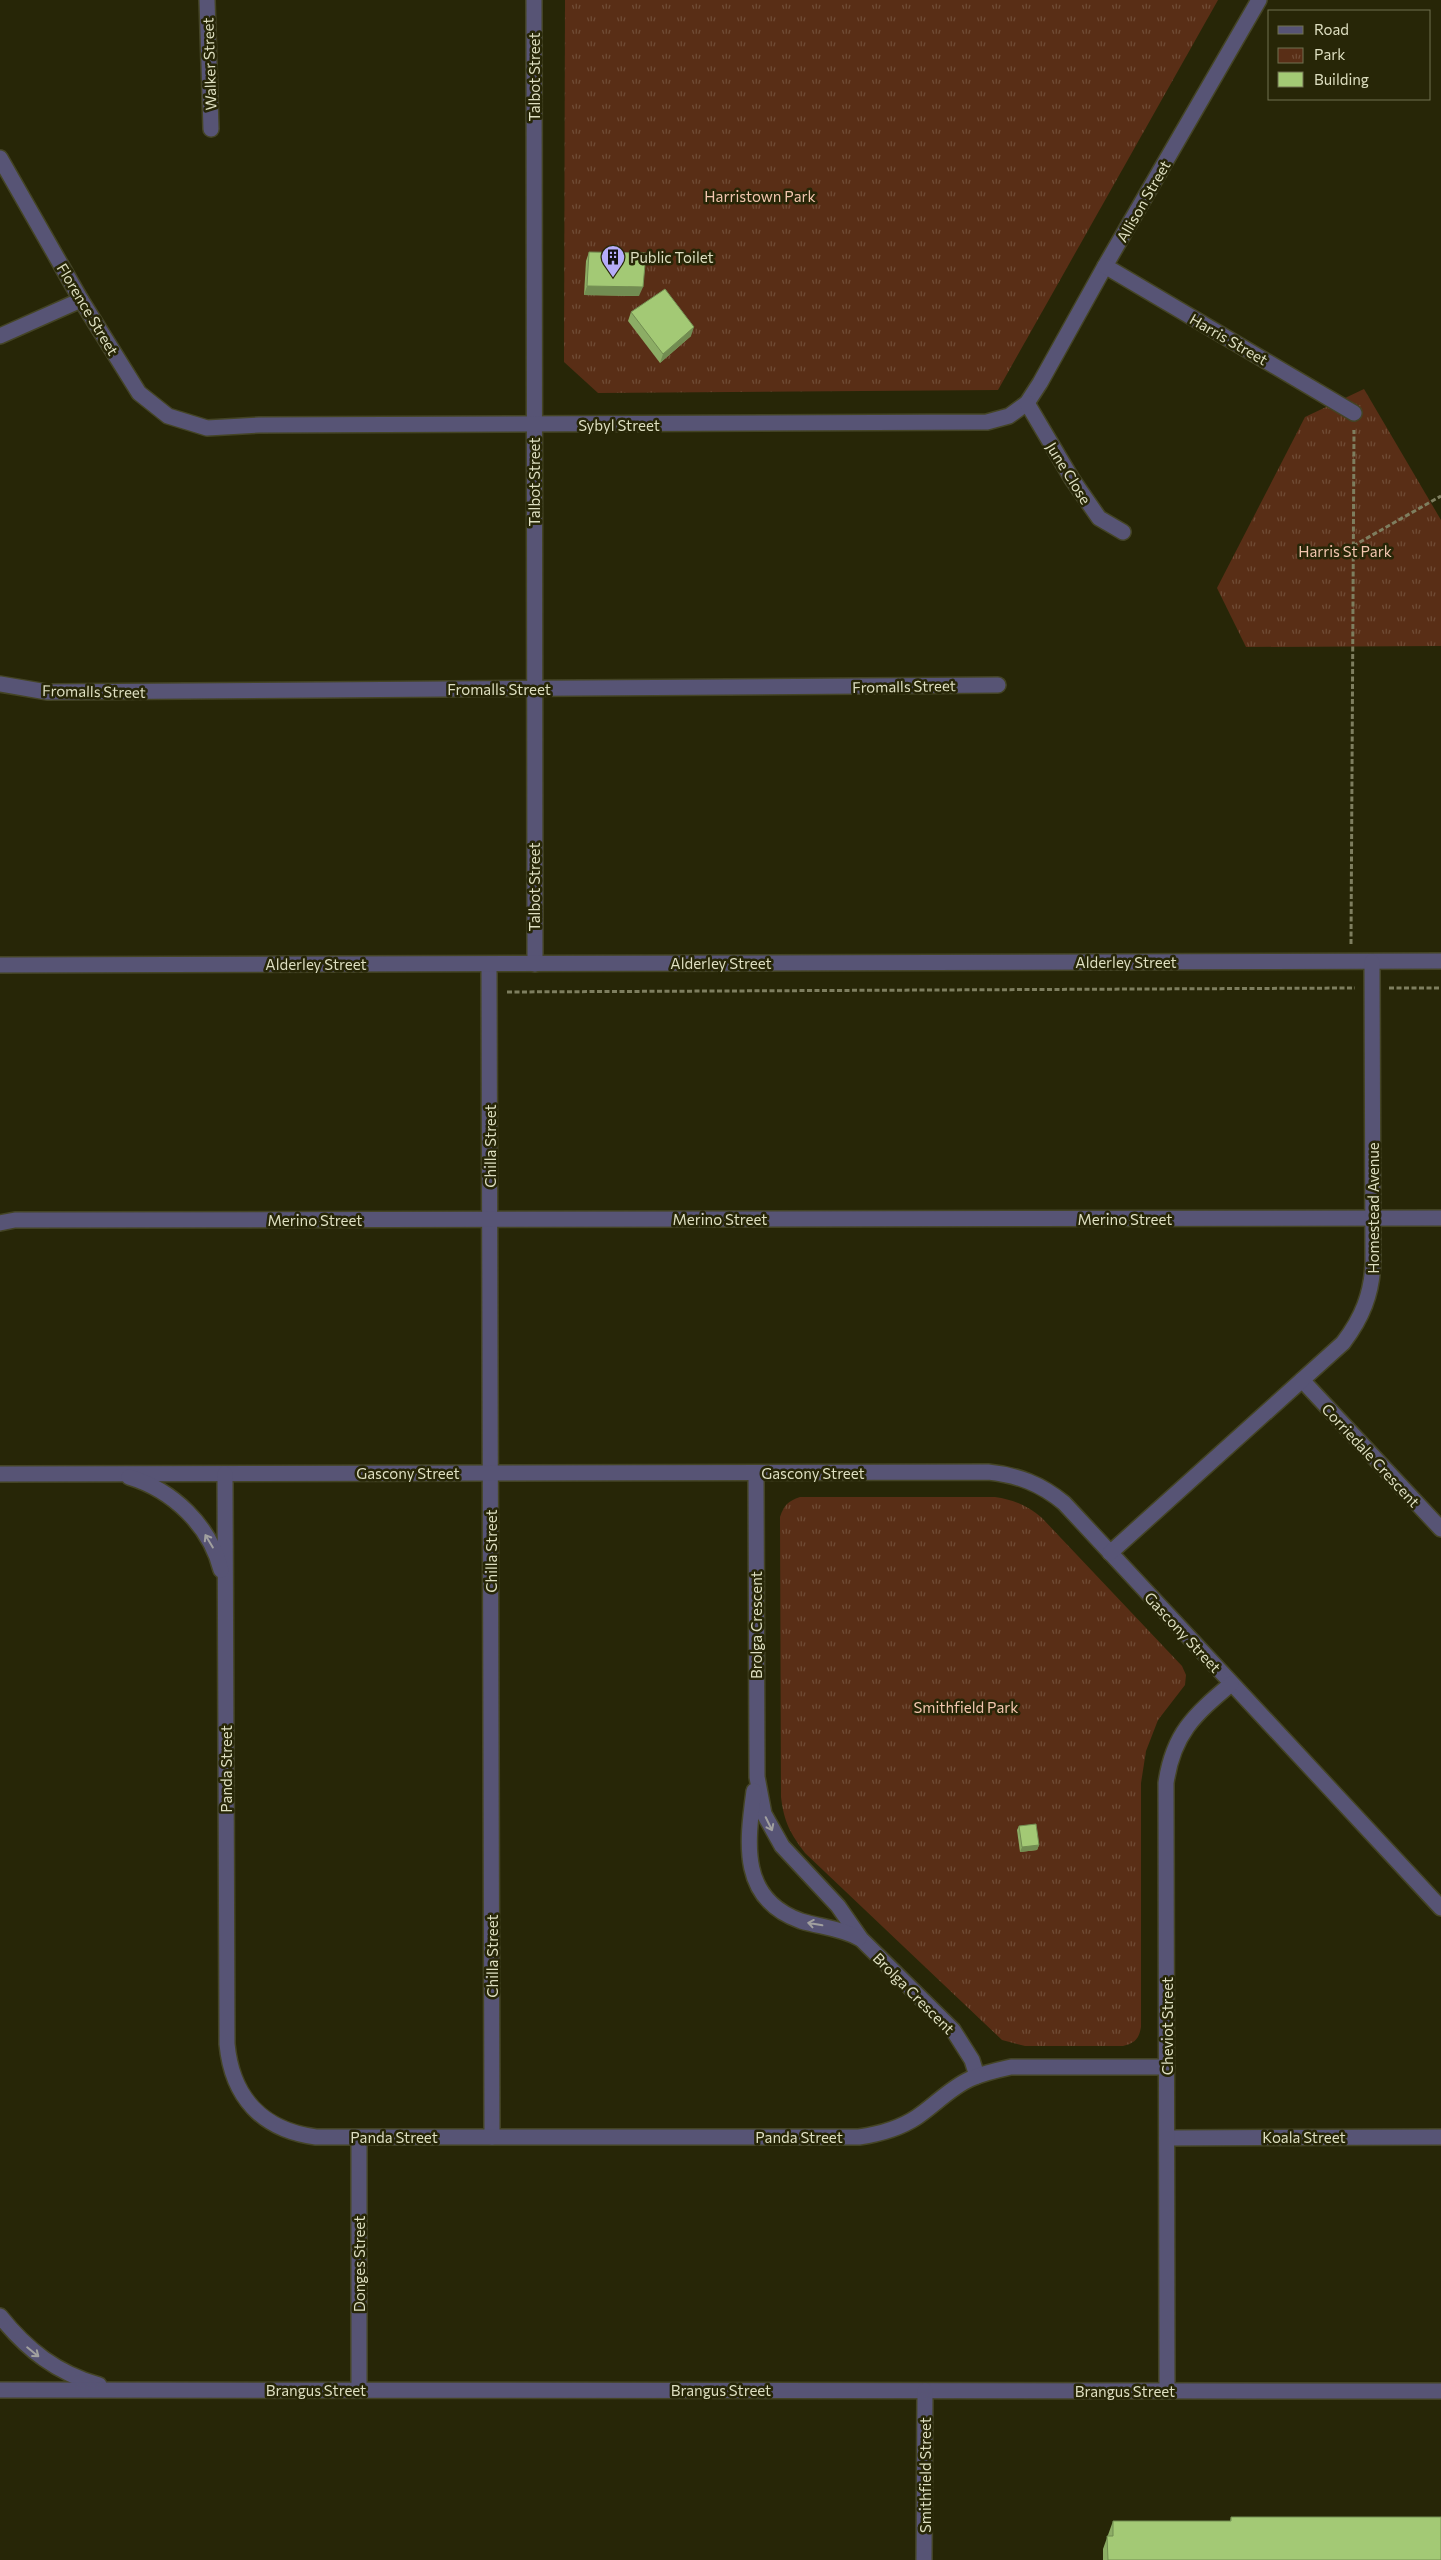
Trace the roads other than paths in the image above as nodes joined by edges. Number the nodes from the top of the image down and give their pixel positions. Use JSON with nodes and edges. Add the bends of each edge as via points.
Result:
{"nodes":[{"id":1,"x":207,"y":0,"type":"edge"},
{"id":2,"x":534,"y":0,"type":"edge"},
{"id":3,"x":1259,"y":0,"type":"edge"},
{"id":4,"x":211,"y":128,"type":"dead end"},
{"id":5,"x":0,"y":158,"type":"edge"},
{"id":6,"x":1105,"y":266,"type":"junction"},
{"id":7,"x":82,"y":300,"type":"junction"},
{"id":8,"x":0,"y":336,"type":"edge"},
{"id":9,"x":1027,"y":403,"type":"junction"},
{"id":10,"x":1354,"y":412,"type":"road end"},
{"id":11,"x":534,"y":426,"type":"junction"},
{"id":12,"x":207,"y":428,"type":"joint"},
{"id":13,"x":1123,"y":532,"type":"dead end"},
{"id":14,"x":0,"y":684,"type":"edge"},
{"id":15,"x":998,"y":685,"type":"dead end"},
{"id":16,"x":534,"y":689,"type":"junction"},
{"id":17,"x":1441,"y":961,"type":"edge"},
{"id":18,"x":1372,"y":962,"type":"junction"},
{"id":19,"x":489,"y":964,"type":"junction"},
{"id":20,"x":535,"y":964,"type":"junction"},
{"id":21,"x":0,"y":965,"type":"edge"},
{"id":22,"x":1373,"y":1218,"type":"junction"},
{"id":23,"x":1441,"y":1218,"type":"edge"},
{"id":24,"x":490,"y":1220,"type":"junction"},
{"id":25,"x":0,"y":1223,"type":"edge"},
{"id":26,"x":1302,"y":1380,"type":"junction"},
{"id":27,"x":491,"y":1473,"type":"junction"},
{"id":28,"x":756,"y":1473,"type":"junction"},
{"id":29,"x":0,"y":1474,"type":"edge"},
{"id":30,"x":119,"y":1474,"type":"junction"},
{"id":31,"x":225,"y":1474,"type":"junction"},
{"id":32,"x":1441,"y":1529,"type":"edge"},
{"id":33,"x":1110,"y":1553,"type":"junction"},
{"id":34,"x":225,"y":1586,"type":"junction"},
{"id":35,"x":1231,"y":1684,"type":"junction"},
{"id":36,"x":756,"y":1777,"type":"junction"},
{"id":37,"x":1441,"y":1908,"type":"edge"},
{"id":38,"x":861,"y":1939,"type":"junction"},
{"id":39,"x":1167,"y":2067,"type":"junction"},
{"id":40,"x":977,"y":2076,"type":"junction"},
{"id":41,"x":492,"y":2137,"type":"junction"},
{"id":42,"x":1441,"y":2137,"type":"edge"},
{"id":43,"x":359,"y":2138,"type":"junction"},
{"id":44,"x":1167,"y":2138,"type":"junction"},
{"id":45,"x":0,"y":2316,"type":"edge"},
{"id":46,"x":0,"y":2390,"type":"edge"},
{"id":47,"x":124,"y":2390,"type":"junction"},
{"id":48,"x":359,"y":2390,"type":"junction"},
{"id":49,"x":925,"y":2390,"type":"junction"},
{"id":50,"x":1167,"y":2391,"type":"junction"},
{"id":51,"x":1441,"y":2391,"type":"edge"},
{"id":52,"x":924,"y":2560,"type":"edge"}],
"edges":[{"from":1,"to":4,"type":"street","name":"Walker Street"},
{"from":2,"to":11,"type":"street","name":"Talbot Street"},
{"from":3,"to":6,"type":"street","name":"Allison Street"},
{"from":5,"to":7,"type":"street","name":"Florence Street"},
{"from":6,"to":9,"type":"street","name":"Allison Street"},
{"from":6,"to":10,"type":"street","name":"Harris Street"},
{"from":7,"to":8,"type":"street"},
{"from":7,"to":12,"type":"street","name":"Florence Street","via":[[140,393],[168,416]]},
{"from":9,"to":11,"type":"street","name":"Sybyl Street","via":[[1009,416],[987,422]]},
{"from":9,"to":13,"type":"street","name":"June Close","via":[[1072,480],[1099,518]]},
{"from":11,"to":12,"type":"street","name":"Sybyl Street","via":[[259,425]]},
{"from":11,"to":16,"type":"street","name":"Talbot Street"},
{"from":14,"to":16,"type":"street","name":"Fromalls Street","via":[[47,692]]},
{"from":15,"to":16,"type":"street","name":"Fromalls Street"},
{"from":16,"to":20,"type":"street","name":"Talbot Street"},
{"from":17,"to":18,"type":"street","name":"Alderley Street"},
{"from":18,"to":20,"type":"street","name":"Alderley Street"},
{"from":18,"to":22,"type":"street","name":"Homestead Avenue"},
{"from":19,"to":20,"type":"street","name":"Alderley Street"},
{"from":19,"to":21,"type":"street","name":"Alderley Street"},
{"from":19,"to":24,"type":"street","name":"Chilla Street"},
{"from":22,"to":23,"type":"street","name":"Merino Street"},
{"from":22,"to":24,"type":"street","name":"Merino Street"},
{"from":22,"to":26,"type":"street","name":"Homestead Avenue","via":[[1372,1279],[1364,1312],[1343,1343]]},
{"from":24,"to":25,"type":"street","name":"Merino Street","via":[[15,1220]]},
{"from":24,"to":27,"type":"street","name":"Chilla Street"},
{"from":26,"to":32,"type":"street","name":"Corriedale Crescent"},
{"from":26,"to":33,"type":"street","name":"Homestead Avenue"},
{"from":27,"to":28,"type":"street","name":"Gascony Street"},
{"from":27,"to":31,"type":"street","name":"Gascony Street"},
{"from":27,"to":41,"type":"street","name":"Chilla Street"},
{"from":28,"to":33,"type":"street","name":"Gascony Street","via":[[1006,1474],[1023,1478],[1052,1493]]},
{"from":28,"to":36,"type":"street","name":"Brolga Crescent"},
{"from":29,"to":30,"type":"street","name":"Gascony Street"},
{"from":30,"to":31,"type":"street","name":"Gascony Street"},
{"from":34,"to":30,"type":"street","one_way":true,"via":[[214,1548],[191,1515],[158,1489]]},
{"from":31,"to":34,"type":"street","name":"Panda Street"},
{"from":33,"to":35,"type":"street","name":"Gascony Street"},
{"from":34,"to":43,"type":"street","name":"Panda Street","via":[[229,2061],[237,2084],[250,2104],[272,2124],[301,2135]]},
{"from":35,"to":37,"type":"street","name":"Gascony Street"},
{"from":35,"to":39,"type":"street","name":"Cheviot Street","via":[[1191,1720],[1174,1747],[1169,1764],[1166,1783]]},
{"from":36,"to":38,"type":"street","name":"Brolga Crescent","one_way":true,"via":[[764,1814],[772,1832],[838,1906]]},
{"from":38,"to":36,"type":"street","name":"Brolga Crescent","one_way":true,"via":[[839,1929],[786,1914],[757,1883],[751,1869],[748,1842]]},
{"from":38,"to":40,"type":"street","name":"Brolga Crescent","via":[[953,2030],[972,2060]]},
{"from":39,"to":40,"type":"street","name":"Panda Street","via":[[1012,2067]]},
{"from":39,"to":44,"type":"street","name":"Cheviot Street"},
{"from":40,"to":41,"type":"street","name":"Panda Street","via":[[957,2086],[902,2126],[859,2137]]},
{"from":41,"to":43,"type":"street","name":"Panda Street"},
{"from":42,"to":44,"type":"street","name":"Koala Street"},
{"from":43,"to":48,"type":"street","name":"Donges Street"},
{"from":44,"to":50,"type":"street","name":"Cheviot Street"},
{"from":45,"to":47,"type":"street","one_way":true,"via":[[29,2349],[64,2372]]},
{"from":46,"to":47,"type":"street","name":"Brangus Street"},
{"from":47,"to":48,"type":"street","name":"Brangus Street"},
{"from":48,"to":49,"type":"street","name":"Brangus Street"},
{"from":49,"to":50,"type":"street","name":"Brangus Street"},
{"from":49,"to":52,"type":"street","name":"Smithfield Street"},
{"from":50,"to":51,"type":"street","name":"Brangus Street"}]}
